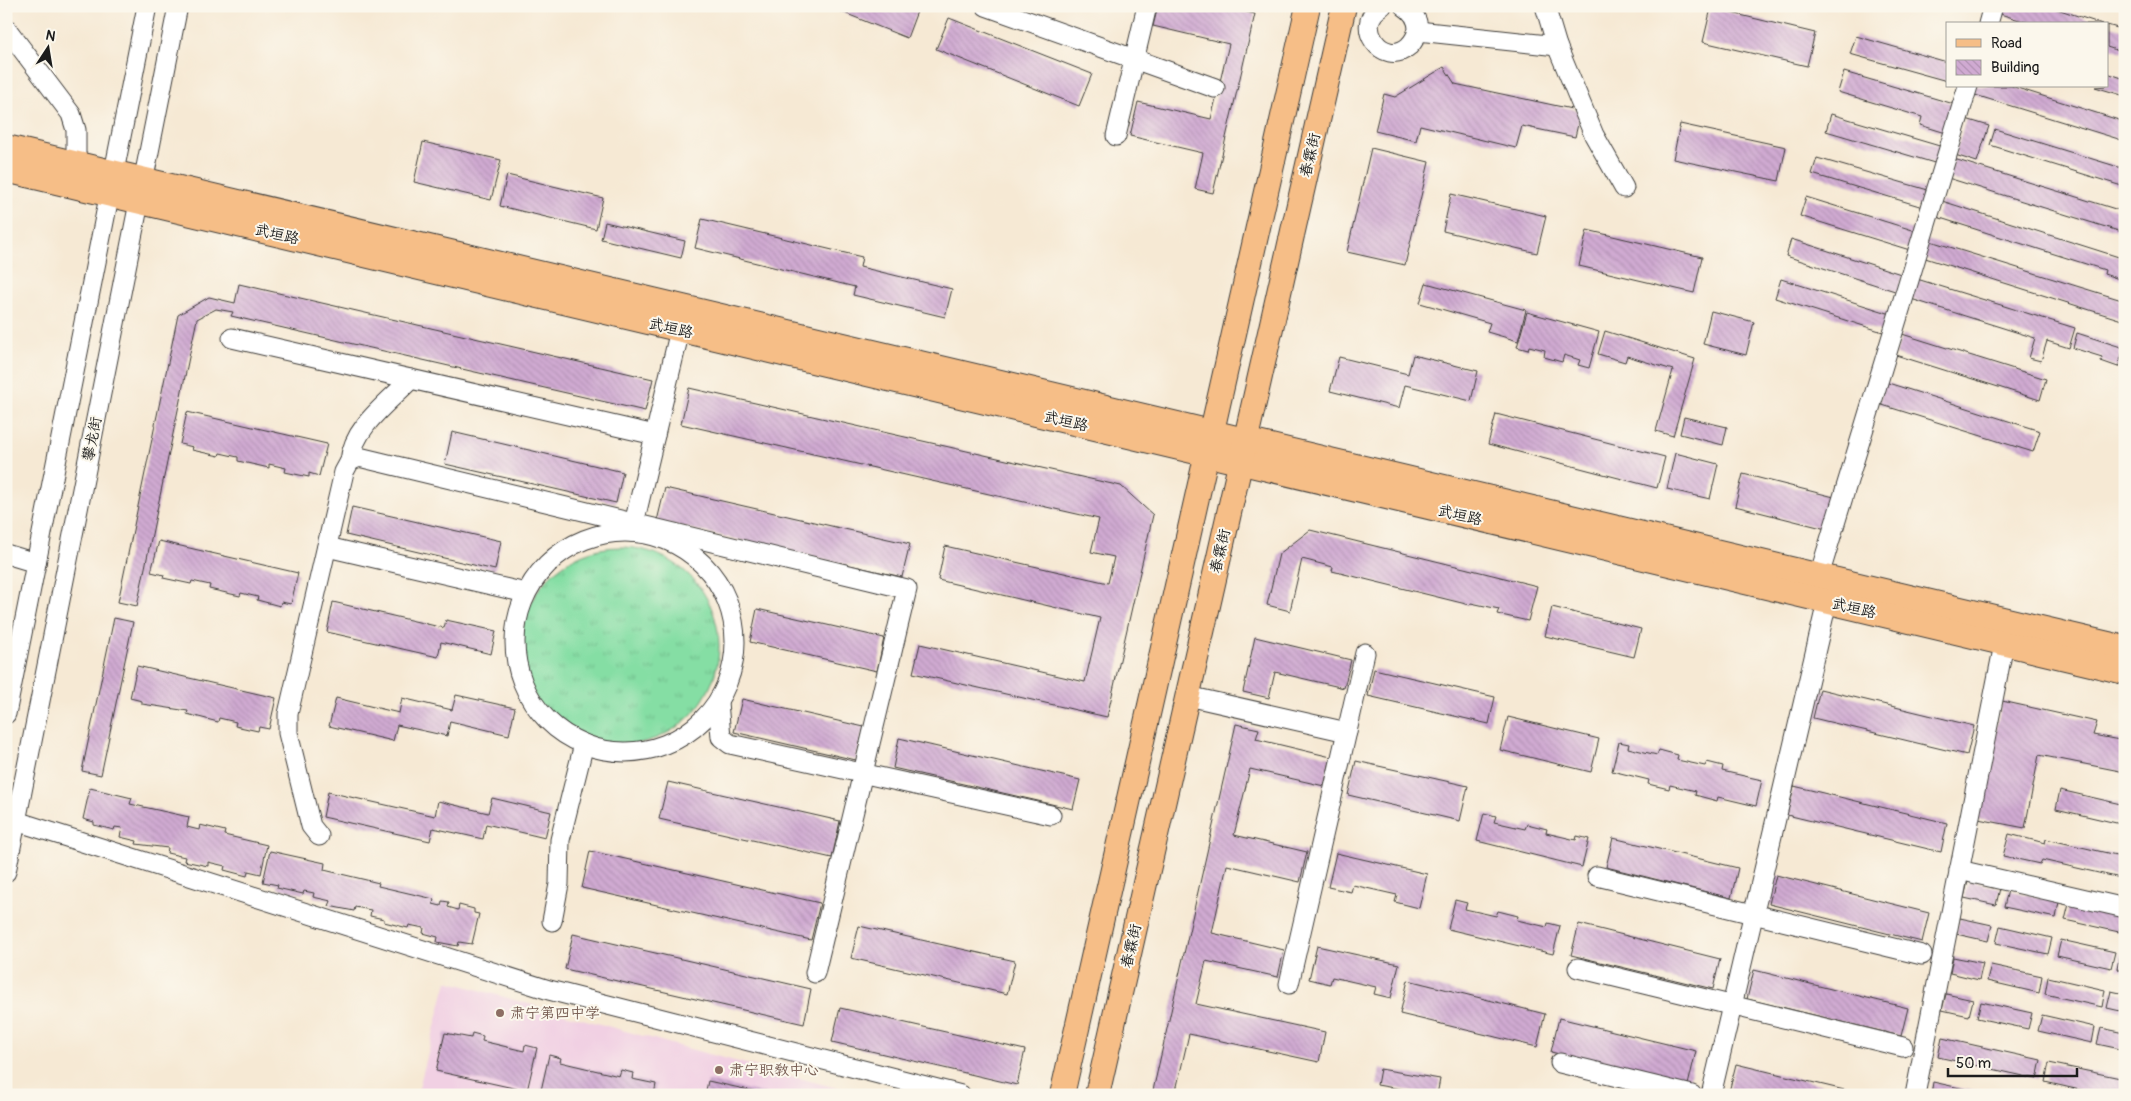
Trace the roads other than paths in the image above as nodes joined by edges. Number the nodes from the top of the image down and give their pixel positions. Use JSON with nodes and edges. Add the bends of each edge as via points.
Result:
{"nodes":[{"id":1,"x":147,"y":6,"type":"edge"},
{"id":2,"x":178,"y":6,"type":"edge"},
{"id":3,"x":986,"y":6,"type":"edge"},
{"id":4,"x":1147,"y":6,"type":"edge"},
{"id":5,"x":1308,"y":6,"type":"edge"},
{"id":6,"x":1382,"y":6,"type":"edge"},
{"id":7,"x":1404,"y":6,"type":"edge"},
{"id":8,"x":1545,"y":6,"type":"edge"},
{"id":9,"x":1993,"y":6,"type":"edge"},
{"id":10,"x":1343,"y":11,"type":"edge"},
{"id":11,"x":1369,"y":22,"type":"junction"},
{"id":12,"x":1989,"y":22,"type":"edge"},
{"id":13,"x":6,"y":28,"type":"edge"},
{"id":14,"x":1418,"y":31,"type":"junction"},
{"id":15,"x":1557,"y":46,"type":"junction"},
{"id":16,"x":1134,"y":59,"type":"junction"},
{"id":17,"x":1215,"y":88,"type":"dead end"},
{"id":18,"x":1967,"y":88,"type":"edge"},
{"id":19,"x":1116,"y":136,"type":"dead end"},
{"id":20,"x":6,"y":146,"type":"edge"},
{"id":21,"x":76,"y":163,"type":"junction"},
{"id":22,"x":6,"y":170,"type":"edge"},
{"id":23,"x":112,"y":183,"type":"junction"},
{"id":24,"x":1624,"y":188,"type":"dead end"},
{"id":25,"x":142,"y":191,"type":"junction"},
{"id":26,"x":680,"y":330,"type":"junction"},
{"id":27,"x":232,"y":338,"type":"dead end"},
{"id":28,"x":410,"y":379,"type":"junction"},
{"id":29,"x":655,"y":435,"type":"junction"},
{"id":30,"x":1210,"y":443,"type":"junction"},
{"id":31,"x":1243,"y":451,"type":"junction"},
{"id":32,"x":350,"y":461,"type":"junction"},
{"id":33,"x":633,"y":528,"type":"junction"},
{"id":34,"x":327,"y":547,"type":"junction"},
{"id":35,"x":6,"y":554,"type":"edge"},
{"id":36,"x":36,"y":563,"type":"junction"},
{"id":37,"x":1819,"y":576,"type":"junction"},
{"id":38,"x":526,"y":593,"type":"junction"},
{"id":39,"x":1827,"y":602,"type":"junction"},
{"id":40,"x":2004,"y":644,"type":"junction"},
{"id":41,"x":2125,"y":648,"type":"edge"},
{"id":42,"x":1365,"y":653,"type":"dead end"},
{"id":43,"x":2125,"y":672,"type":"edge"},
{"id":44,"x":1188,"y":696,"type":"junction"},
{"id":45,"x":718,"y":702,"type":"junction"},
{"id":46,"x":6,"y":714,"type":"edge"},
{"id":47,"x":1347,"y":732,"type":"junction"},
{"id":48,"x":584,"y":744,"type":"junction"},
{"id":49,"x":863,"y":774,"type":"junction"},
{"id":50,"x":1050,"y":816,"type":"dead end"},
{"id":51,"x":16,"y":821,"type":"junction"},
{"id":52,"x":319,"y":836,"type":"dead end"},
{"id":53,"x":1959,"y":870,"type":"junction"},
{"id":54,"x":6,"y":872,"type":"edge"},
{"id":55,"x":1597,"y":876,"type":"dead end"},
{"id":56,"x":2125,"y":908,"type":"edge"},
{"id":57,"x":1754,"y":914,"type":"junction"},
{"id":58,"x":552,"y":921,"type":"dead end"},
{"id":59,"x":1922,"y":955,"type":"dead end"},
{"id":60,"x":1578,"y":968,"type":"dead end"},
{"id":61,"x":815,"y":973,"type":"dead end"},
{"id":62,"x":1289,"y":984,"type":"dead end"},
{"id":63,"x":1732,"y":1005,"type":"junction"},
{"id":64,"x":1903,"y":1046,"type":"dead end"},
{"id":65,"x":1560,"y":1063,"type":"dead end"},
{"id":66,"x":961,"y":1095,"type":"edge"},
{"id":67,"x":1062,"y":1095,"type":"edge"},
{"id":68,"x":1097,"y":1095,"type":"edge"},
{"id":69,"x":1692,"y":1095,"type":"edge"},
{"id":70,"x":1711,"y":1095,"type":"edge"},
{"id":71,"x":1915,"y":1095,"type":"edge"}],
"edges":[{"from":1,"to":23,"type":"street","name":"攀龙街"},
{"from":2,"to":25,"type":"street","name":"攀龙街"},
{"from":3,"to":16,"type":"street"},
{"from":4,"to":16,"type":"street"},
{"from":5,"to":30,"type":"main road"},
{"from":6,"to":11,"type":"street","via":[[1372,14]]},
{"from":7,"to":14,"type":"street","via":[[1416,18]]},
{"from":8,"to":15,"type":"street"},
{"from":9,"to":12,"type":"street"},
{"from":10,"to":11,"type":"street"},
{"from":10,"to":31,"type":"main road","name":"春霖街"},
{"from":11,"to":14,"type":"street","via":[[1371,38],[1376,45],[1390,52],[1413,43]]},
{"from":13,"to":21,"type":"street","via":[[71,114],[76,130]]},
{"from":14,"to":15,"type":"street"},
{"from":15,"to":24,"type":"street","via":[[1594,134]]},
{"from":16,"to":17,"type":"street"},
{"from":16,"to":19,"type":"street"},
{"from":18,"to":37,"type":"street"},
{"from":20,"to":21,"type":"main road","name":"武垣路"},
{"from":21,"to":23,"type":"main road","name":"武垣路"},
{"from":22,"to":23,"type":"main road","name":"武垣路"},
{"from":23,"to":25,"type":"main road","name":"武垣路"},
{"from":23,"to":36,"type":"street","name":"攀龙街"},
{"from":25,"to":26,"type":"main road","name":"武垣路"},
{"from":25,"to":30,"type":"main road","name":"武垣路"},
{"from":25,"to":51,"type":"street","name":"攀龙街"},
{"from":26,"to":29,"type":"street"},
{"from":26,"to":30,"type":"main road","name":"武垣路"},
{"from":27,"to":28,"type":"street"},
{"from":28,"to":29,"type":"street"},
{"from":28,"to":32,"type":"street","via":[[358,434],[351,447]]},
{"from":29,"to":33,"type":"street"},
{"from":30,"to":31,"type":"main road","name":"武垣路"},
{"from":30,"to":67,"type":"main road"},
{"from":31,"to":37,"type":"main road","name":"武垣路"},
{"from":31,"to":39,"type":"main road","name":"武垣路"},
{"from":31,"to":44,"type":"main road","name":"春霖街"},
{"from":32,"to":33,"type":"street","via":[[359,458]]},
{"from":32,"to":34,"type":"street","via":[[344,472]]},
{"from":33,"to":38,"type":"street","via":[[604,533],[570,546],[543,568]]},
{"from":33,"to":45,"type":"street","via":[[688,551],[708,569],[723,591],[734,621],[735,653],[727,684]]},
{"from":33,"to":49,"type":"street","via":[[907,589]]},
{"from":34,"to":38,"type":"street"},
{"from":34,"to":52,"type":"street","via":[[288,714],[288,733],[310,826]]},
{"from":35,"to":36,"type":"street"},
{"from":36,"to":46,"type":"street","name":"攀龙街"},
{"from":37,"to":41,"type":"main road","name":"武垣路"},
{"from":38,"to":48,"type":"street","via":[[515,631],[517,666],[522,683],[541,713],[561,731]]},
{"from":39,"to":40,"type":"main road","name":"武垣路"},
{"from":39,"to":57,"type":"street"},
{"from":40,"to":43,"type":"main road","name":"武垣路"},
{"from":40,"to":53,"type":"street"},
{"from":42,"to":47,"type":"street"},
{"from":44,"to":47,"type":"street"},
{"from":44,"to":68,"type":"main road","name":"春霖街"},
{"from":45,"to":48,"type":"street","via":[[685,734],[653,748],[618,752]]},
{"from":45,"to":49,"type":"street","via":[[722,737],[730,744]]},
{"from":47,"to":62,"type":"street"},
{"from":48,"to":58,"type":"street","via":[[560,840],[559,884]]},
{"from":49,"to":50,"type":"street"},
{"from":49,"to":61,"type":"street"},
{"from":51,"to":54,"type":"street","name":"攀龙街"},
{"from":51,"to":66,"type":"street","via":[[549,990]]},
{"from":53,"to":56,"type":"street"},
{"from":53,"to":71,"type":"street"},
{"from":55,"to":57,"type":"street"},
{"from":57,"to":59,"type":"street"},
{"from":57,"to":63,"type":"street"},
{"from":60,"to":63,"type":"street"},
{"from":63,"to":64,"type":"street"},
{"from":63,"to":70,"type":"street"},
{"from":65,"to":69,"type":"street"}]}
